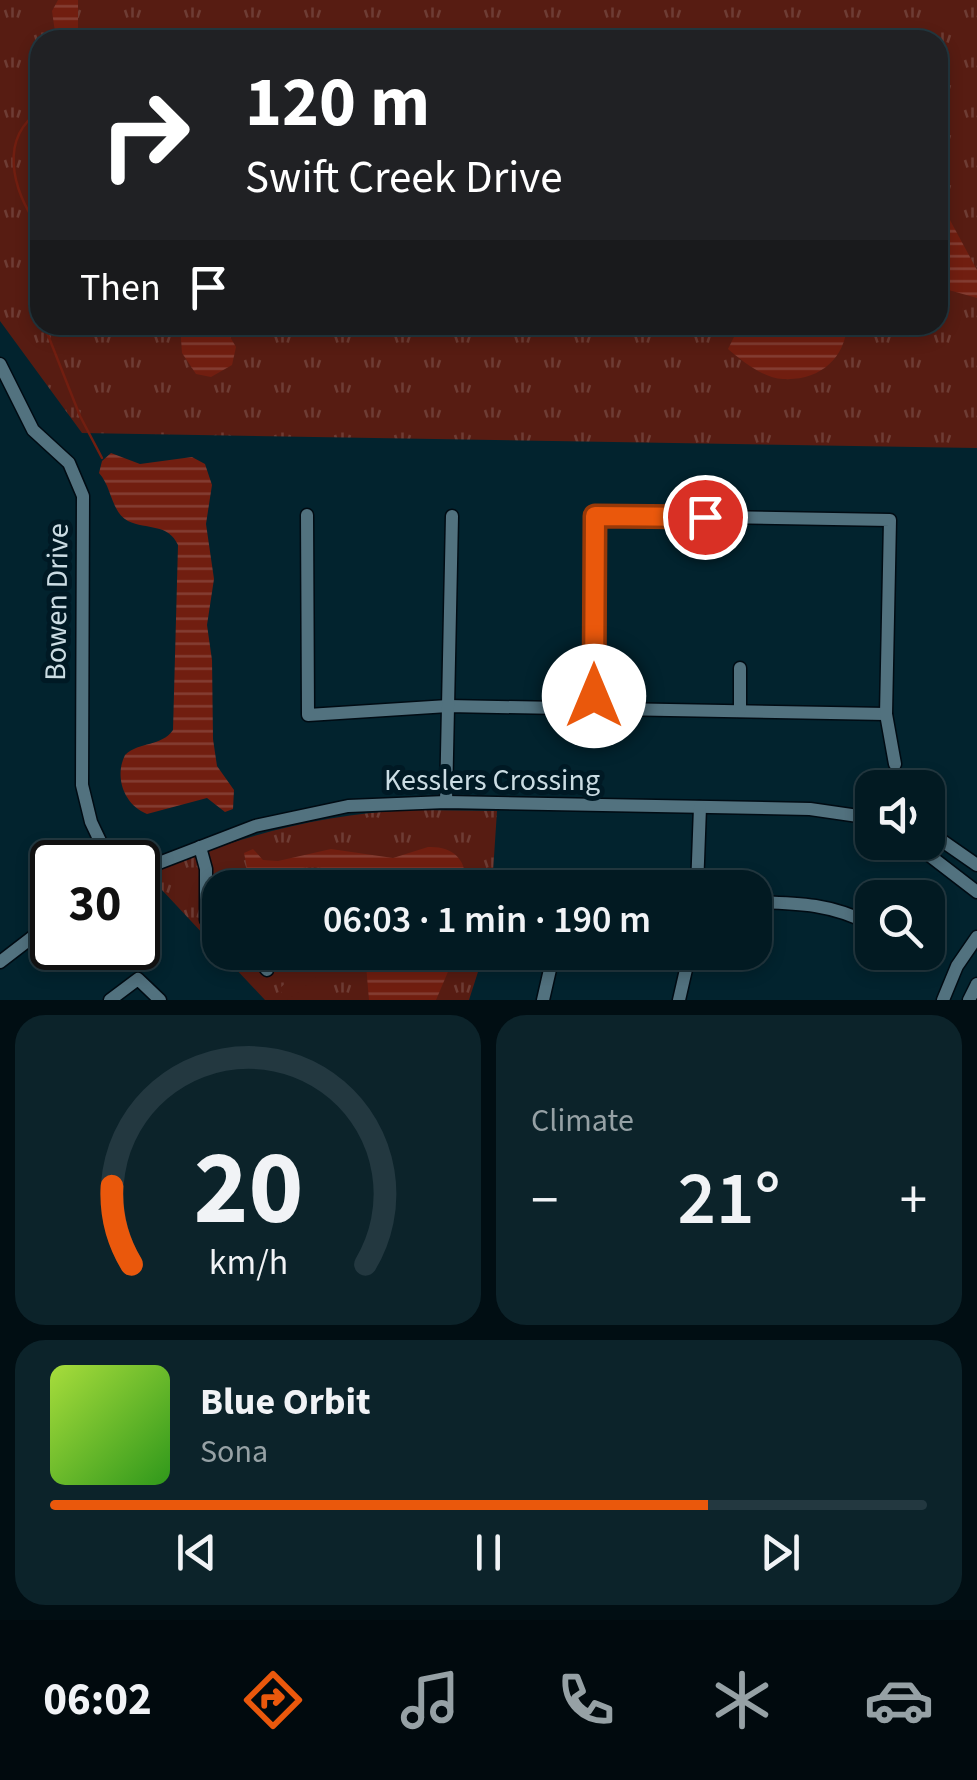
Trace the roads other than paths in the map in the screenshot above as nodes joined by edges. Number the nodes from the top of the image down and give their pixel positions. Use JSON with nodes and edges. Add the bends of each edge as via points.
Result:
{"nodes":[{"id":1,"x":0,"y":364,"type":"edge"},
{"id":2,"x":306,"y":515,"type":"dead end"},
{"id":3,"x":452,"y":516,"type":"dead end"},
{"id":4,"x":740,"y":668,"type":"dead end"},
{"id":5,"x":448,"y":706,"type":"junction"},
{"id":6,"x":594,"y":709,"type":"junction"},
{"id":7,"x":740,"y":711,"type":"junction"},
{"id":8,"x":886,"y":714,"type":"junction"},
{"id":9,"x":894,"y":764,"type":"dead end"},
{"id":10,"x":446,"y":802,"type":"junction"},
{"id":11,"x":700,"y":807,"type":"junction"},
{"id":12,"x":855,"y":816,"type":"edge"},
{"id":13,"x":100,"y":840,"type":"edge"},
{"id":14,"x":945,"y":843,"type":"edge"},
{"id":15,"x":200,"y":847,"type":"junction"},
{"id":16,"x":935,"y":860,"type":"edge"},
{"id":17,"x":160,"y":862,"type":"edge"},
{"id":18,"x":977,"y":865,"type":"edge"},
{"id":19,"x":206,"y":870,"type":"edge"},
{"id":20,"x":698,"y":870,"type":"edge"},
{"id":21,"x":977,"y":892,"type":"edge"},
{"id":22,"x":772,"y":903,"type":"edge"},
{"id":23,"x":855,"y":916,"type":"edge"},
{"id":24,"x":977,"y":937,"type":"edge"},
{"id":25,"x":30,"y":939,"type":"edge"},
{"id":26,"x":0,"y":962,"type":"edge"},
{"id":27,"x":550,"y":970,"type":"edge"},
{"id":28,"x":686,"y":970,"type":"edge"},
{"id":29,"x":977,"y":984,"type":"edge"},
{"id":30,"x":110,"y":1000,"type":"edge"},
{"id":31,"x":160,"y":1000,"type":"edge"},
{"id":32,"x":542,"y":1000,"type":"edge"},
{"id":33,"x":679,"y":1000,"type":"edge"},
{"id":34,"x":944,"y":1000,"type":"edge"},
{"id":35,"x":968,"y":1000,"type":"edge"}],
"edges":[{"from":1,"to":13,"type":"street","name":"Bowen Drive","via":[[33,430],[70,464],[83,496],[82,785]]},
{"from":2,"to":5,"type":"street","via":[[308,715]]},
{"from":3,"to":5,"type":"street"},
{"from":4,"to":7,"type":"street"},
{"from":5,"to":6,"type":"street"},
{"from":5,"to":10,"type":"street"},
{"from":6,"to":7,"type":"street"},
{"from":6,"to":8,"type":"street","via":[[595,516],[890,520]]},
{"from":7,"to":8,"type":"street"},
{"from":8,"to":9,"type":"street"},
{"from":10,"to":11,"type":"street","name":"Kesslers Crossing"},
{"from":10,"to":15,"type":"street","name":"Kesslers Crossing","via":[[311,812]]},
{"from":11,"to":12,"type":"street","name":"Kesslers Crossing"},
{"from":11,"to":20,"type":"street"},
{"from":14,"to":18,"type":"street"},
{"from":15,"to":17,"type":"street","name":"Kesslers Crossing"},
{"from":15,"to":19,"type":"street"},
{"from":16,"to":21,"type":"street"},
{"from":22,"to":23,"type":"street","via":[[816,904]]},
{"from":24,"to":34,"type":"street"},
{"from":25,"to":26,"type":"street"},
{"from":27,"to":32,"type":"street"},
{"from":28,"to":33,"type":"street"},
{"from":29,"to":35,"type":"street"},
{"from":30,"to":31,"type":"street","via":[[138,978]]}]}
